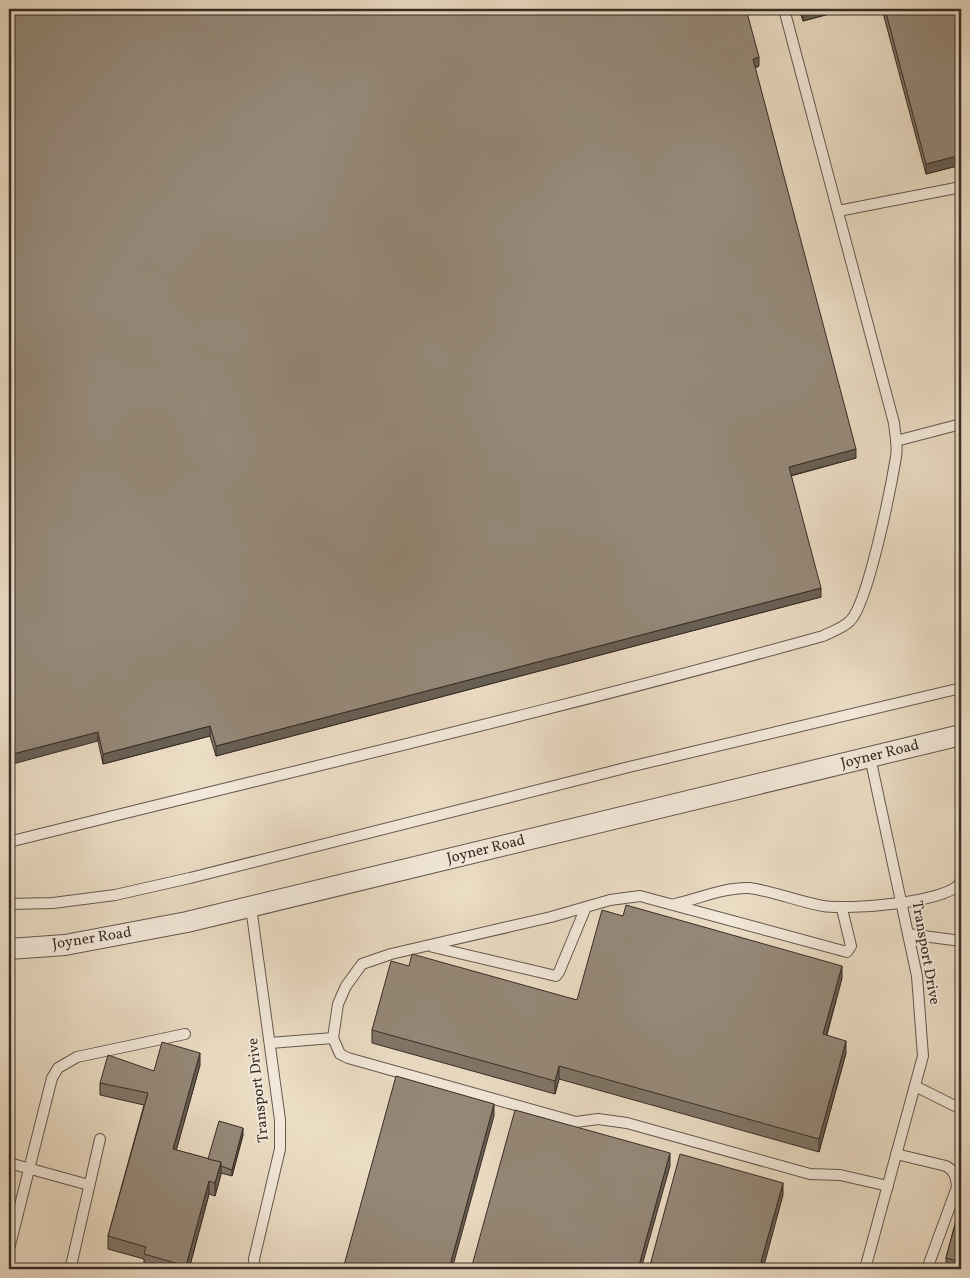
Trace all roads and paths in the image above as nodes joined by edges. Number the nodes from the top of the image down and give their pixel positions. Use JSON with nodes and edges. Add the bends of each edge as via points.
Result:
{"nodes":[{"id":1,"x":784,"y":9,"type":"edge"},
{"id":2,"x":961,"y":187,"type":"edge"},
{"id":3,"x":838,"y":211,"type":"junction"},
{"id":4,"x":961,"y":424,"type":"edge"},
{"id":5,"x":896,"y":441,"type":"junction"},
{"id":6,"x":961,"y":688,"type":"edge"},
{"id":7,"x":961,"y":735,"type":"edge"},
{"id":8,"x":870,"y":757,"type":"junction"},
{"id":9,"x":9,"y":842,"type":"edge"},
{"id":10,"x":961,"y":881,"type":"edge"},
{"id":11,"x":901,"y":902,"type":"junction"},
{"id":12,"x":9,"y":904,"type":"edge"},
{"id":13,"x":674,"y":905,"type":"junction"},
{"id":14,"x":251,"y":907,"type":"junction"},
{"id":15,"x":586,"y":907,"type":"junction"},
{"id":16,"x":842,"y":908,"type":"junction"},
{"id":17,"x":908,"y":934,"type":"junction"},
{"id":18,"x":961,"y":941,"type":"edge"},
{"id":19,"x":430,"y":946,"type":"junction"},
{"id":20,"x":9,"y":950,"type":"edge"},
{"id":21,"x":185,"y":1034,"type":"dead end"},
{"id":22,"x":333,"y":1038,"type":"junction"},
{"id":23,"x":270,"y":1043,"type":"junction"},
{"id":24,"x":915,"y":1086,"type":"junction"},
{"id":25,"x":961,"y":1109,"type":"edge"},
{"id":26,"x":100,"y":1140,"type":"dead end"},
{"id":27,"x":896,"y":1154,"type":"junction"},
{"id":28,"x":9,"y":1163,"type":"edge"},
{"id":29,"x":29,"y":1168,"type":"junction"},
{"id":30,"x":89,"y":1185,"type":"junction"},
{"id":31,"x":888,"y":1186,"type":"junction"},
{"id":32,"x":9,"y":1249,"type":"edge"},
{"id":33,"x":71,"y":1266,"type":"dead end"},
{"id":34,"x":255,"y":1269,"type":"edge"},
{"id":35,"x":865,"y":1269,"type":"edge"},
{"id":36,"x":927,"y":1269,"type":"edge"}],
"edges":[{"from":1,"to":3,"type":"lane"},
{"from":2,"to":3,"type":"lane"},
{"from":3,"to":5,"type":"lane"},
{"from":4,"to":5,"type":"lane"},
{"from":5,"to":9,"type":"lane","via":[[896,456],[860,607],[849,622],[823,636],[572,704]]},
{"from":6,"to":12,"type":"lane","via":[[629,767],[181,880],[53,903]]},
{"from":7,"to":8,"type":"street","name":"Joyner Road"},
{"from":8,"to":11,"type":"lane","name":"Transport Drive"},
{"from":8,"to":14,"type":"street","name":"Joyner Road"},
{"from":10,"to":11,"type":"lane","via":[[946,894]]},
{"from":11,"to":16,"type":"lane"},
{"from":11,"to":17,"type":"lane","name":"Transport Drive"},
{"from":13,"to":15,"type":"lane","via":[[628,896]]},
{"from":13,"to":16,"type":"lane","via":[[738,888],[750,888]]},
{"from":13,"to":16,"type":"lane","via":[[847,952],[851,949],[851,941]]},
{"from":14,"to":20,"type":"street","name":"Joyner Road","via":[[65,945]]},
{"from":14,"to":23,"type":"lane","name":"Transport Drive"},
{"from":15,"to":19,"type":"lane"},
{"from":15,"to":19,"type":"lane","via":[[556,976]]},
{"from":17,"to":18,"type":"lane"},
{"from":17,"to":24,"type":"lane","name":"Transport Drive","via":[[917,976],[923,1056]]},
{"from":19,"to":22,"type":"lane","via":[[362,964],[338,1004]]},
{"from":21,"to":29,"type":"lane","via":[[77,1057],[58,1068],[52,1078]]},
{"from":22,"to":23,"type":"lane"},
{"from":22,"to":31,"type":"lane","via":[[340,1054],[348,1058],[576,1122],[598,1119],[627,1123],[810,1174],[840,1175]]},
{"from":23,"to":34,"type":"lane","name":"Transport Drive","via":[[280,1120],[280,1149],[254,1259]]},
{"from":24,"to":25,"type":"lane"},
{"from":24,"to":27,"type":"lane","name":"Transport Drive"},
{"from":26,"to":30,"type":"lane"},
{"from":27,"to":31,"type":"lane","name":"Transport Drive"},
{"from":27,"to":36,"type":"lane","via":[[946,1166],[956,1178],[956,1187]]},
{"from":28,"to":29,"type":"lane"},
{"from":29,"to":30,"type":"lane"},
{"from":29,"to":32,"type":"lane"},
{"from":30,"to":33,"type":"lane"},
{"from":31,"to":35,"type":"lane","name":"Transport Drive"}]}
